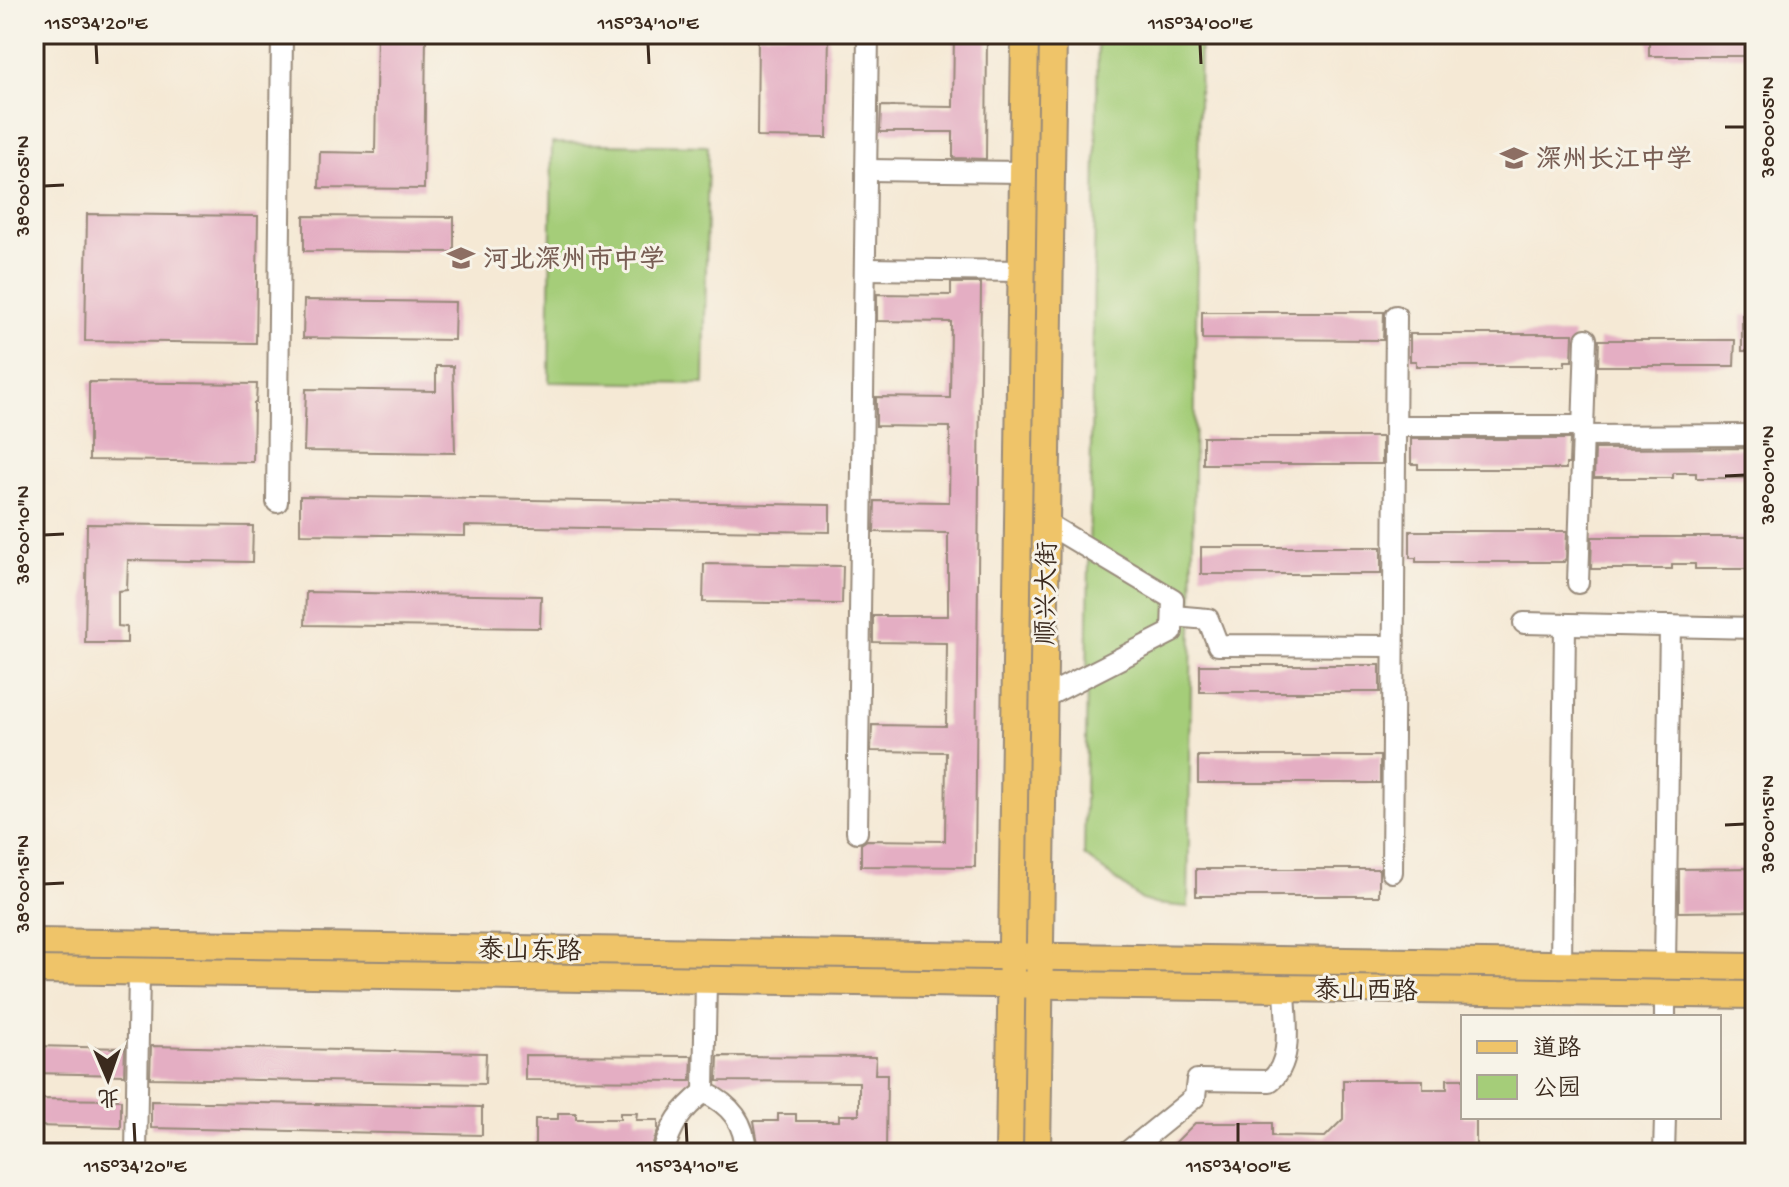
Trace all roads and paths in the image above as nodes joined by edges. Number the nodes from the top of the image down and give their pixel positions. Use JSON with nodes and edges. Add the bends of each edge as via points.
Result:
{"nodes":[{"id":1,"x":282,"y":34,"type":"edge"},
{"id":2,"x":868,"y":34,"type":"edge"},
{"id":3,"x":1025,"y":34,"type":"edge"},
{"id":4,"x":1053,"y":34,"type":"edge"},
{"id":5,"x":866,"y":170,"type":"junction"},
{"id":6,"x":1023,"y":172,"type":"junction"},
{"id":7,"x":865,"y":269,"type":"junction"},
{"id":8,"x":1022,"y":271,"type":"junction"},
{"id":9,"x":1396,"y":316,"type":"dead end"},
{"id":10,"x":1586,"y":339,"type":"dead end"},
{"id":11,"x":1395,"y":426,"type":"junction"},
{"id":12,"x":1583,"y":431,"type":"junction"},
{"id":13,"x":1755,"y":435,"type":"edge"},
{"id":14,"x":277,"y":502,"type":"dead end"},
{"id":15,"x":1046,"y":523,"type":"junction"},
{"id":16,"x":1578,"y":583,"type":"dead end"},
{"id":17,"x":1173,"y":616,"type":"junction"},
{"id":18,"x":1524,"y":623,"type":"dead end"},
{"id":19,"x":1565,"y":624,"type":"junction"},
{"id":20,"x":1670,"y":626,"type":"junction"},
{"id":21,"x":1755,"y":628,"type":"edge"},
{"id":22,"x":1393,"y":646,"type":"junction"},
{"id":23,"x":1043,"y":698,"type":"junction"},
{"id":24,"x":857,"y":832,"type":"dead end"},
{"id":25,"x":1392,"y":872,"type":"dead end"},
{"id":26,"x":34,"y":942,"type":"edge"},
{"id":27,"x":1026,"y":956,"type":"junction"},
{"id":28,"x":1561,"y":964,"type":"junction"},
{"id":29,"x":1665,"y":965,"type":"junction"},
{"id":30,"x":1755,"y":967,"type":"edge"},
{"id":31,"x":34,"y":970,"type":"edge"},
{"id":32,"x":139,"y":972,"type":"junction"},
{"id":33,"x":706,"y":980,"type":"junction"},
{"id":34,"x":1025,"y":984,"type":"junction"},
{"id":35,"x":1285,"y":988,"type":"junction"},
{"id":36,"x":1755,"y":995,"type":"edge"},
{"id":37,"x":1665,"y":1005,"type":"edge"},
{"id":38,"x":704,"y":1092,"type":"junction"},
{"id":39,"x":1665,"y":1119,"type":"edge"},
{"id":40,"x":136,"y":1153,"type":"edge"},
{"id":41,"x":663,"y":1153,"type":"edge"},
{"id":42,"x":746,"y":1153,"type":"edge"},
{"id":43,"x":1009,"y":1153,"type":"edge"},
{"id":44,"x":1037,"y":1153,"type":"edge"},
{"id":45,"x":1126,"y":1153,"type":"edge"},
{"id":46,"x":1664,"y":1153,"type":"edge"}],
"edges":[{"from":1,"to":14,"type":"street"},
{"from":2,"to":5,"type":"street"},
{"from":3,"to":6,"type":"main road","name":"顺兴大街"},
{"from":4,"to":15,"type":"main road","name":"顺兴大街"},
{"from":5,"to":6,"type":"street"},
{"from":5,"to":7,"type":"street"},
{"from":6,"to":8,"type":"main road","name":"顺兴大街"},
{"from":7,"to":8,"type":"street"},
{"from":7,"to":24,"type":"street"},
{"from":8,"to":27,"type":"main road","name":"顺兴大街"},
{"from":9,"to":11,"type":"street"},
{"from":10,"to":12,"type":"street"},
{"from":11,"to":12,"type":"street"},
{"from":11,"to":22,"type":"street"},
{"from":12,"to":13,"type":"street"},
{"from":12,"to":16,"type":"street"},
{"from":15,"to":17,"type":"street","via":[[1173,599]]},
{"from":15,"to":23,"type":"main road","name":"顺兴大街"},
{"from":17,"to":22,"type":"street","via":[[1208,619],[1218,645]]},
{"from":17,"to":23,"type":"street","via":[[1172,632]]},
{"from":18,"to":19,"type":"street"},
{"from":19,"to":20,"type":"street"},
{"from":19,"to":28,"type":"street"},
{"from":20,"to":21,"type":"street"},
{"from":20,"to":29,"type":"street"},
{"from":22,"to":25,"type":"street"},
{"from":23,"to":27,"type":"main road","name":"顺兴大街"},
{"from":26,"to":27,"type":"main road","name":"泰山东路"},
{"from":27,"to":28,"type":"main road","name":"泰山西路"},
{"from":27,"to":34,"type":"main road","name":"顺兴大街"},
{"from":28,"to":29,"type":"main road","name":"泰山西路"},
{"from":29,"to":30,"type":"main road","name":"泰山西路"},
{"from":31,"to":32,"type":"main road","name":"泰山东路"},
{"from":32,"to":33,"type":"main road","name":"泰山东路"},
{"from":32,"to":40,"type":"street"},
{"from":33,"to":34,"type":"main road","name":"泰山东路"},
{"from":33,"to":38,"type":"street"},
{"from":34,"to":35,"type":"main road","name":"泰山西路"},
{"from":34,"to":43,"type":"main road","name":"顺兴大街"},
{"from":34,"to":44,"type":"main road","name":"顺兴大街"},
{"from":35,"to":37,"type":"main road","name":"泰山西路"},
{"from":35,"to":45,"type":"street","via":[[1285,1062],[1278,1075],[1270,1081],[1197,1080],[1195,1097]]},
{"from":36,"to":37,"type":"main road","name":"泰山西路"},
{"from":38,"to":41,"type":"street","via":[[683,1109]]},
{"from":38,"to":42,"type":"street","via":[[731,1109],[746,1140]]},
{"from":39,"to":46,"type":"street"}]}
